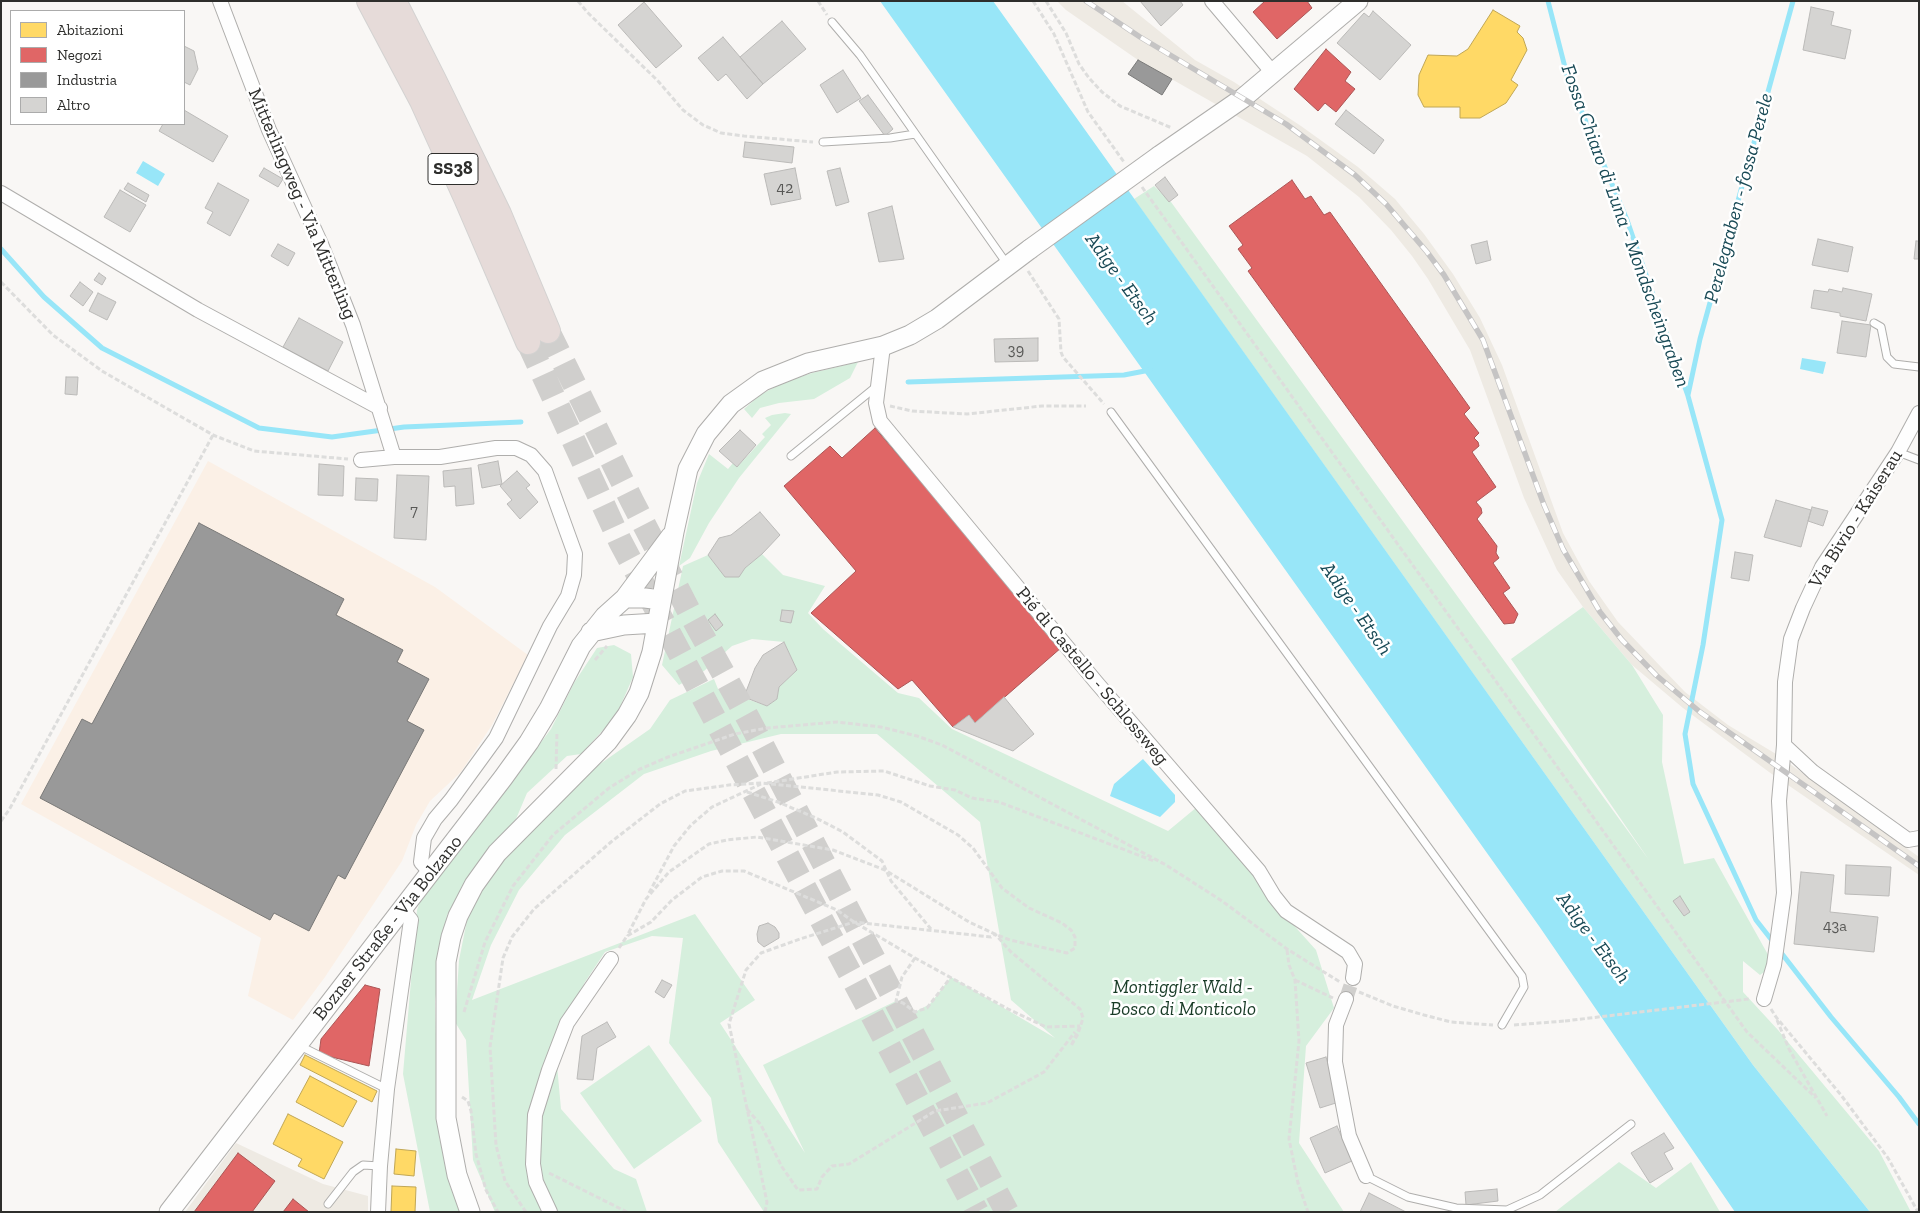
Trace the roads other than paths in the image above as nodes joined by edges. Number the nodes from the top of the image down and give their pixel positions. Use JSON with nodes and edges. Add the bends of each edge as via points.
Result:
{"nodes":[{"id":1,"x":220,"y":1,"type":"edge"},
{"id":2,"x":369,"y":1,"type":"edge"},
{"id":3,"x":394,"y":1,"type":"edge"},
{"id":4,"x":1212,"y":1,"type":"edge"},
{"id":5,"x":1358,"y":1,"type":"edge"},
{"id":6,"x":832,"y":22,"type":"road end"},
{"id":7,"x":1273,"y":73,"type":"junction"},
{"id":8,"x":915,"y":134,"type":"junction"},
{"id":9,"x":823,"y":142,"type":"road end"},
{"id":10,"x":1,"y":193,"type":"edge"},
{"id":11,"x":1008,"y":266,"type":"junction"},
{"id":12,"x":1874,"y":323,"type":"dead end"},
{"id":13,"x":548,"y":332,"type":"tunnel mouth"},
{"id":14,"x":528,"y":342,"type":"tunnel mouth"},
{"id":15,"x":883,"y":346,"type":"junction"},
{"id":16,"x":1919,"y":367,"type":"edge"},
{"id":17,"x":877,"y":386,"type":"junction"},
{"id":18,"x":1111,"y":412,"type":"road end"},
{"id":19,"x":1919,"y":413,"type":"edge"},
{"id":20,"x":382,"y":414,"type":"junction"},
{"id":21,"x":1898,"y":452,"type":"junction"},
{"id":22,"x":792,"y":456,"type":"dead end"},
{"id":23,"x":394,"y":457,"type":"junction"},
{"id":24,"x":361,"y":460,"type":"road end"},
{"id":25,"x":1919,"y":460,"type":"edge"},
{"id":26,"x":674,"y":532,"type":"junction"},
{"id":27,"x":625,"y":598,"type":"junction"},
{"id":28,"x":661,"y":600,"type":"junction"},
{"id":29,"x":657,"y":623,"type":"junction"},
{"id":30,"x":624,"y":625,"type":"junction"},
{"id":31,"x":591,"y":632,"type":"junction"},
{"id":32,"x":652,"y":652,"type":"junction"},
{"id":33,"x":1784,"y":745,"type":"junction"},
{"id":34,"x":1919,"y":838,"type":"edge"},
{"id":35,"x":431,"y":873,"type":"junction"},
{"id":36,"x":402,"y":909,"type":"junction"},
{"id":37,"x":612,"y":959,"type":"road end"},
{"id":38,"x":1764,"y":999,"type":"road end"},
{"id":39,"x":1502,"y":1025,"type":"road end"},
{"id":40,"x":297,"y":1045,"type":"junction"},
{"id":41,"x":387,"y":1089,"type":"junction"},
{"id":42,"x":1631,"y":1124,"type":"dead end"},
{"id":43,"x":380,"y":1166,"type":"junction"},
{"id":44,"x":1366,"y":1176,"type":"joint"},
{"id":45,"x":328,"y":1204,"type":"dead end"},
{"id":46,"x":169,"y":1212,"type":"edge"},
{"id":47,"x":378,"y":1212,"type":"edge"},
{"id":48,"x":470,"y":1212,"type":"edge"},
{"id":49,"x":550,"y":1212,"type":"edge"}],
"edges":[{"from":1,"to":20,"type":"street","name":"Mitterlingweg - Via Mitterling","via":[[269,130],[322,244]]},
{"from":2,"to":14,"type":"highway","number":"SS38","via":[[422,101]]},
{"from":3,"to":13,"type":"highway","number":"SS38","via":[[499,214]]},
{"from":4,"to":7,"type":"street"},
{"from":5,"to":7,"type":"main road"},
{"from":6,"to":8,"type":"lane","via":[[860,55]]},
{"from":7,"to":11,"type":"main road","bridge":true,"via":[[1243,98]]},
{"from":8,"to":9,"type":"lane"},
{"from":8,"to":11,"type":"lane"},
{"from":10,"to":20,"type":"street"},
{"from":11,"to":15,"type":"main road","via":[[936,319]]},
{"from":12,"to":16,"type":"lane","via":[[1881,327],[1887,357],[1894,364]]},
{"from":15,"to":17,"type":"street","name":"Pié di Castello - Schlossweg"},
{"from":15,"to":26,"type":"main road","via":[[787,370],[763,381],[731,404],[706,434],[692,461]]},
{"from":17,"to":22,"type":"lane"},
{"from":17,"to":44,"type":"street","name":"Pié di Castello - Schlossweg","via":[[880,421],[1096,682],[1259,871],[1286,911],[1348,952],[1356,964],[1336,1025],[1335,1062],[1349,1136]]},
{"from":18,"to":39,"type":"lane","via":[[1522,976],[1524,987]]},
{"from":19,"to":21,"type":"street","name":"Via Bivio - Kaiserau"},
{"from":20,"to":23,"type":"street","name":"Mitterlingweg - Via Mitterling"},
{"from":21,"to":25,"type":"lane"},
{"from":21,"to":33,"type":"street","name":"Via Bivio - Kaiserau","via":[[1822,567],[1803,608],[1791,639],[1785,682]]},
{"from":23,"to":24,"type":"street"},
{"from":23,"to":35,"type":"street","via":[[440,458],[496,448],[516,448],[531,455],[545,471],[575,554],[568,596],[496,738],[424,838],[421,862]]},
{"from":26,"to":27,"type":"main road","name":"Bozner Straße - Via Bolzano"},
{"from":26,"to":28,"type":"main road"},
{"from":27,"to":28,"type":"main road"},
{"from":27,"to":31,"type":"main road","name":"Bozner Straße - Via Bolzano"},
{"from":28,"to":29,"type":"main road"},
{"from":29,"to":30,"type":"main road"},
{"from":29,"to":32,"type":"main road"},
{"from":30,"to":31,"type":"main road"},
{"from":30,"to":32,"type":"main road"},
{"from":31,"to":35,"type":"main road","name":"Bozner Straße - Via Bolzano","via":[[529,742]]},
{"from":32,"to":48,"type":"main road","via":[[628,715],[608,741],[497,853],[474,885],[451,937],[446,962],[446,1118],[457,1175]]},
{"from":33,"to":34,"type":"street","via":[[1813,772],[1908,840]]},
{"from":33,"to":38,"type":"street","name":"Via Bivio - Kaiserau","via":[[1779,801],[1784,872],[1781,926]]},
{"from":35,"to":36,"type":"main road","name":"Bozner Straße - Via Bolzano"},
{"from":36,"to":40,"type":"main road","name":"Bozner Straße - Via Bolzano"},
{"from":36,"to":41,"type":"street","via":[[411,920]]},
{"from":37,"to":49,"type":"street","via":[[567,1023],[535,1115],[533,1164],[536,1182]]},
{"from":40,"to":41,"type":"lane"},
{"from":40,"to":46,"type":"main road","name":"Bozner Straße - Via Bolzano"},
{"from":41,"to":43,"type":"street"},
{"from":42,"to":44,"type":"lane","via":[[1540,1195],[1507,1210],[1456,1208],[1408,1197]]},
{"from":43,"to":45,"type":"lane","via":[[363,1165],[353,1172]]},
{"from":43,"to":47,"type":"street"}]}
